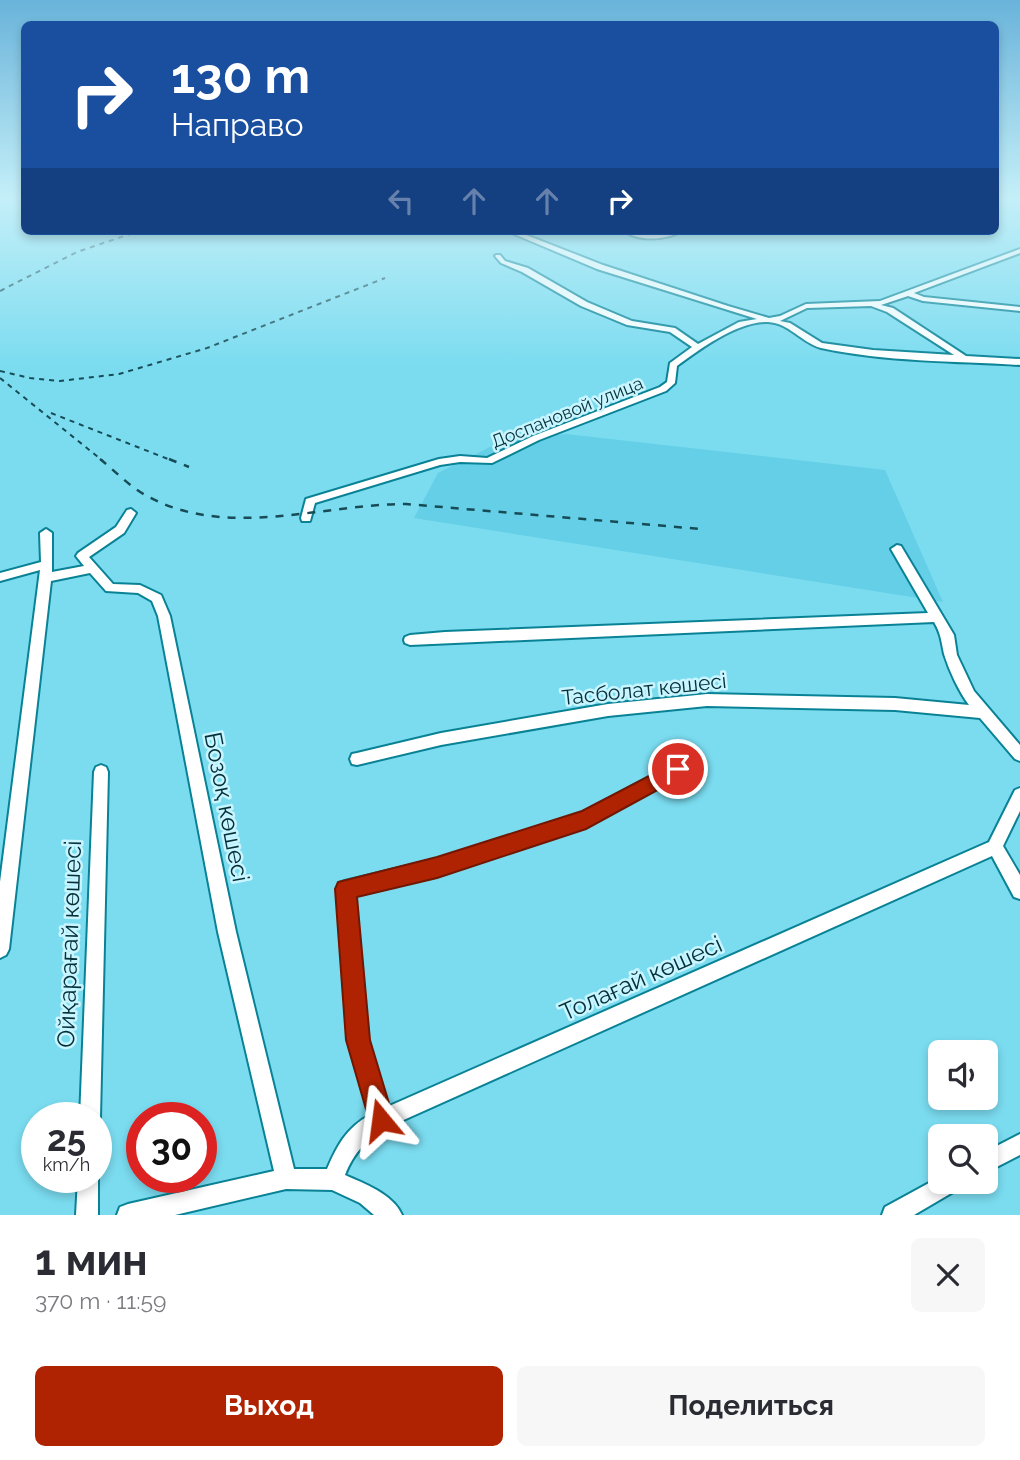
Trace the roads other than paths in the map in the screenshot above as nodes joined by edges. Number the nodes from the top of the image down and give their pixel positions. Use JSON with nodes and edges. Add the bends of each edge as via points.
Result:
{"nodes":[{"id":1,"x":562,"y":253,"type":"edge"},
{"id":2,"x":1016,"y":253,"type":"edge"},
{"id":3,"x":498,"y":256,"type":"dead end"},
{"id":4,"x":911,"y":294,"type":"junction"},
{"id":5,"x":868,"y":304,"type":"junction"},
{"id":6,"x":1020,"y":309,"type":"edge"},
{"id":7,"x":766,"y":319,"type":"junction"},
{"id":8,"x":698,"y":348,"type":"junction"},
{"id":9,"x":966,"y":359,"type":"junction"},
{"id":10,"x":1020,"y":362,"type":"edge"},
{"id":11,"x":131,"y":513,"type":"dead end"},
{"id":12,"x":306,"y":515,"type":"dead end"},
{"id":13,"x":46,"y":533,"type":"dead end"},
{"id":14,"x":897,"y":549,"type":"dead end"},
{"id":15,"x":94,"y":568,"type":"junction"},
{"id":16,"x":46,"y":571,"type":"junction"},
{"id":17,"x":0,"y":577,"type":"edge"},
{"id":18,"x":936,"y":617,"type":"junction"},
{"id":19,"x":410,"y":640,"type":"dead end"},
{"id":20,"x":981,"y":712,"type":"junction"},
{"id":21,"x":1020,"y":755,"type":"edge"},
{"id":22,"x":357,"y":759,"type":"dead end"},
{"id":23,"x":678,"y":769,"type":"dead end"},
{"id":24,"x":101,"y":772,"type":"dead end"},
{"id":25,"x":1020,"y":795,"type":"edge"},
{"id":26,"x":995,"y":847,"type":"junction"},
{"id":27,"x":1020,"y":891,"type":"edge"},
{"id":28,"x":0,"y":949,"type":"edge"},
{"id":29,"x":91,"y":1102,"type":"edge"},
{"id":30,"x":381,"y":1120,"type":"junction"},
{"id":31,"x":1020,"y":1144,"type":"edge"},
{"id":32,"x":998,"y":1156,"type":"edge"},
{"id":33,"x":286,"y":1179,"type":"junction"},
{"id":34,"x":333,"y":1180,"type":"junction"},
{"id":35,"x":88,"y":1193,"type":"edge"},
{"id":36,"x":930,"y":1194,"type":"edge"},
{"id":37,"x":87,"y":1215,"type":"edge"},
{"id":38,"x":128,"y":1215,"type":"edge"},
{"id":39,"x":391,"y":1215,"type":"edge"},
{"id":40,"x":893,"y":1215,"type":"edge"}],
"edges":[{"from":1,"to":7,"type":"street"},
{"from":2,"to":4,"type":"street","name":"Доспановой улица"},
{"from":3,"to":8,"type":"street","via":[[584,304],[630,323],[672,330]]},
{"from":4,"to":5,"type":"street","name":"Доспановой улица"},
{"from":4,"to":6,"type":"street"},
{"from":5,"to":7,"type":"street","name":"Доспановой улица","via":[[806,306],[782,318]]},
{"from":5,"to":9,"type":"street","via":[[890,310]]},
{"from":7,"to":8,"type":"street","name":"Доспановой улица","via":[[742,324]]},
{"from":7,"to":9,"type":"street","via":[[794,328],[820,345],[873,354]]},
{"from":8,"to":12,"type":"street","name":"Доспановой улица","via":[[674,365],[671,383],[663,389],[488,461],[439,462],[310,501]]},
{"from":9,"to":10,"type":"street"},
{"from":11,"to":15,"type":"street","via":[[120,530],[82,556]]},
{"from":13,"to":16,"type":"street"},
{"from":14,"to":18,"type":"street"},
{"from":15,"to":16,"type":"street"},
{"from":15,"to":33,"type":"street","name":"Бозоқ көшесі","via":[[110,588],[140,589],[157,598],[164,616],[227,932]]},
{"from":16,"to":17,"type":"street"},
{"from":16,"to":28,"type":"street"},
{"from":18,"to":19,"type":"street"},
{"from":18,"to":20,"type":"street","via":[[948,635],[951,655],[969,695]]},
{"from":20,"to":21,"type":"street"},
{"from":20,"to":22,"type":"street","name":"Тасболат көшесі","via":[[895,704],[707,700],[595,713],[441,739]]},
{"from":23,"to":30,"type":"street","via":[[586,819],[437,867],[345,889],[358,1040]]},
{"from":24,"to":29,"type":"street","name":"Ойқарағай көшесі"},
{"from":25,"to":26,"type":"street"},
{"from":26,"to":27,"type":"street"},
{"from":26,"to":30,"type":"street","name":"Толағай көшесі"},
{"from":30,"to":34,"type":"street","name":"Толағай көшесі","via":[[359,1132],[344,1151]]},
{"from":31,"to":32,"type":"street"},
{"from":33,"to":34,"type":"street"},
{"from":33,"to":38,"type":"street"},
{"from":34,"to":39,"type":"street","via":[[367,1196]]},
{"from":35,"to":37,"type":"street"},
{"from":36,"to":40,"type":"street"}]}
